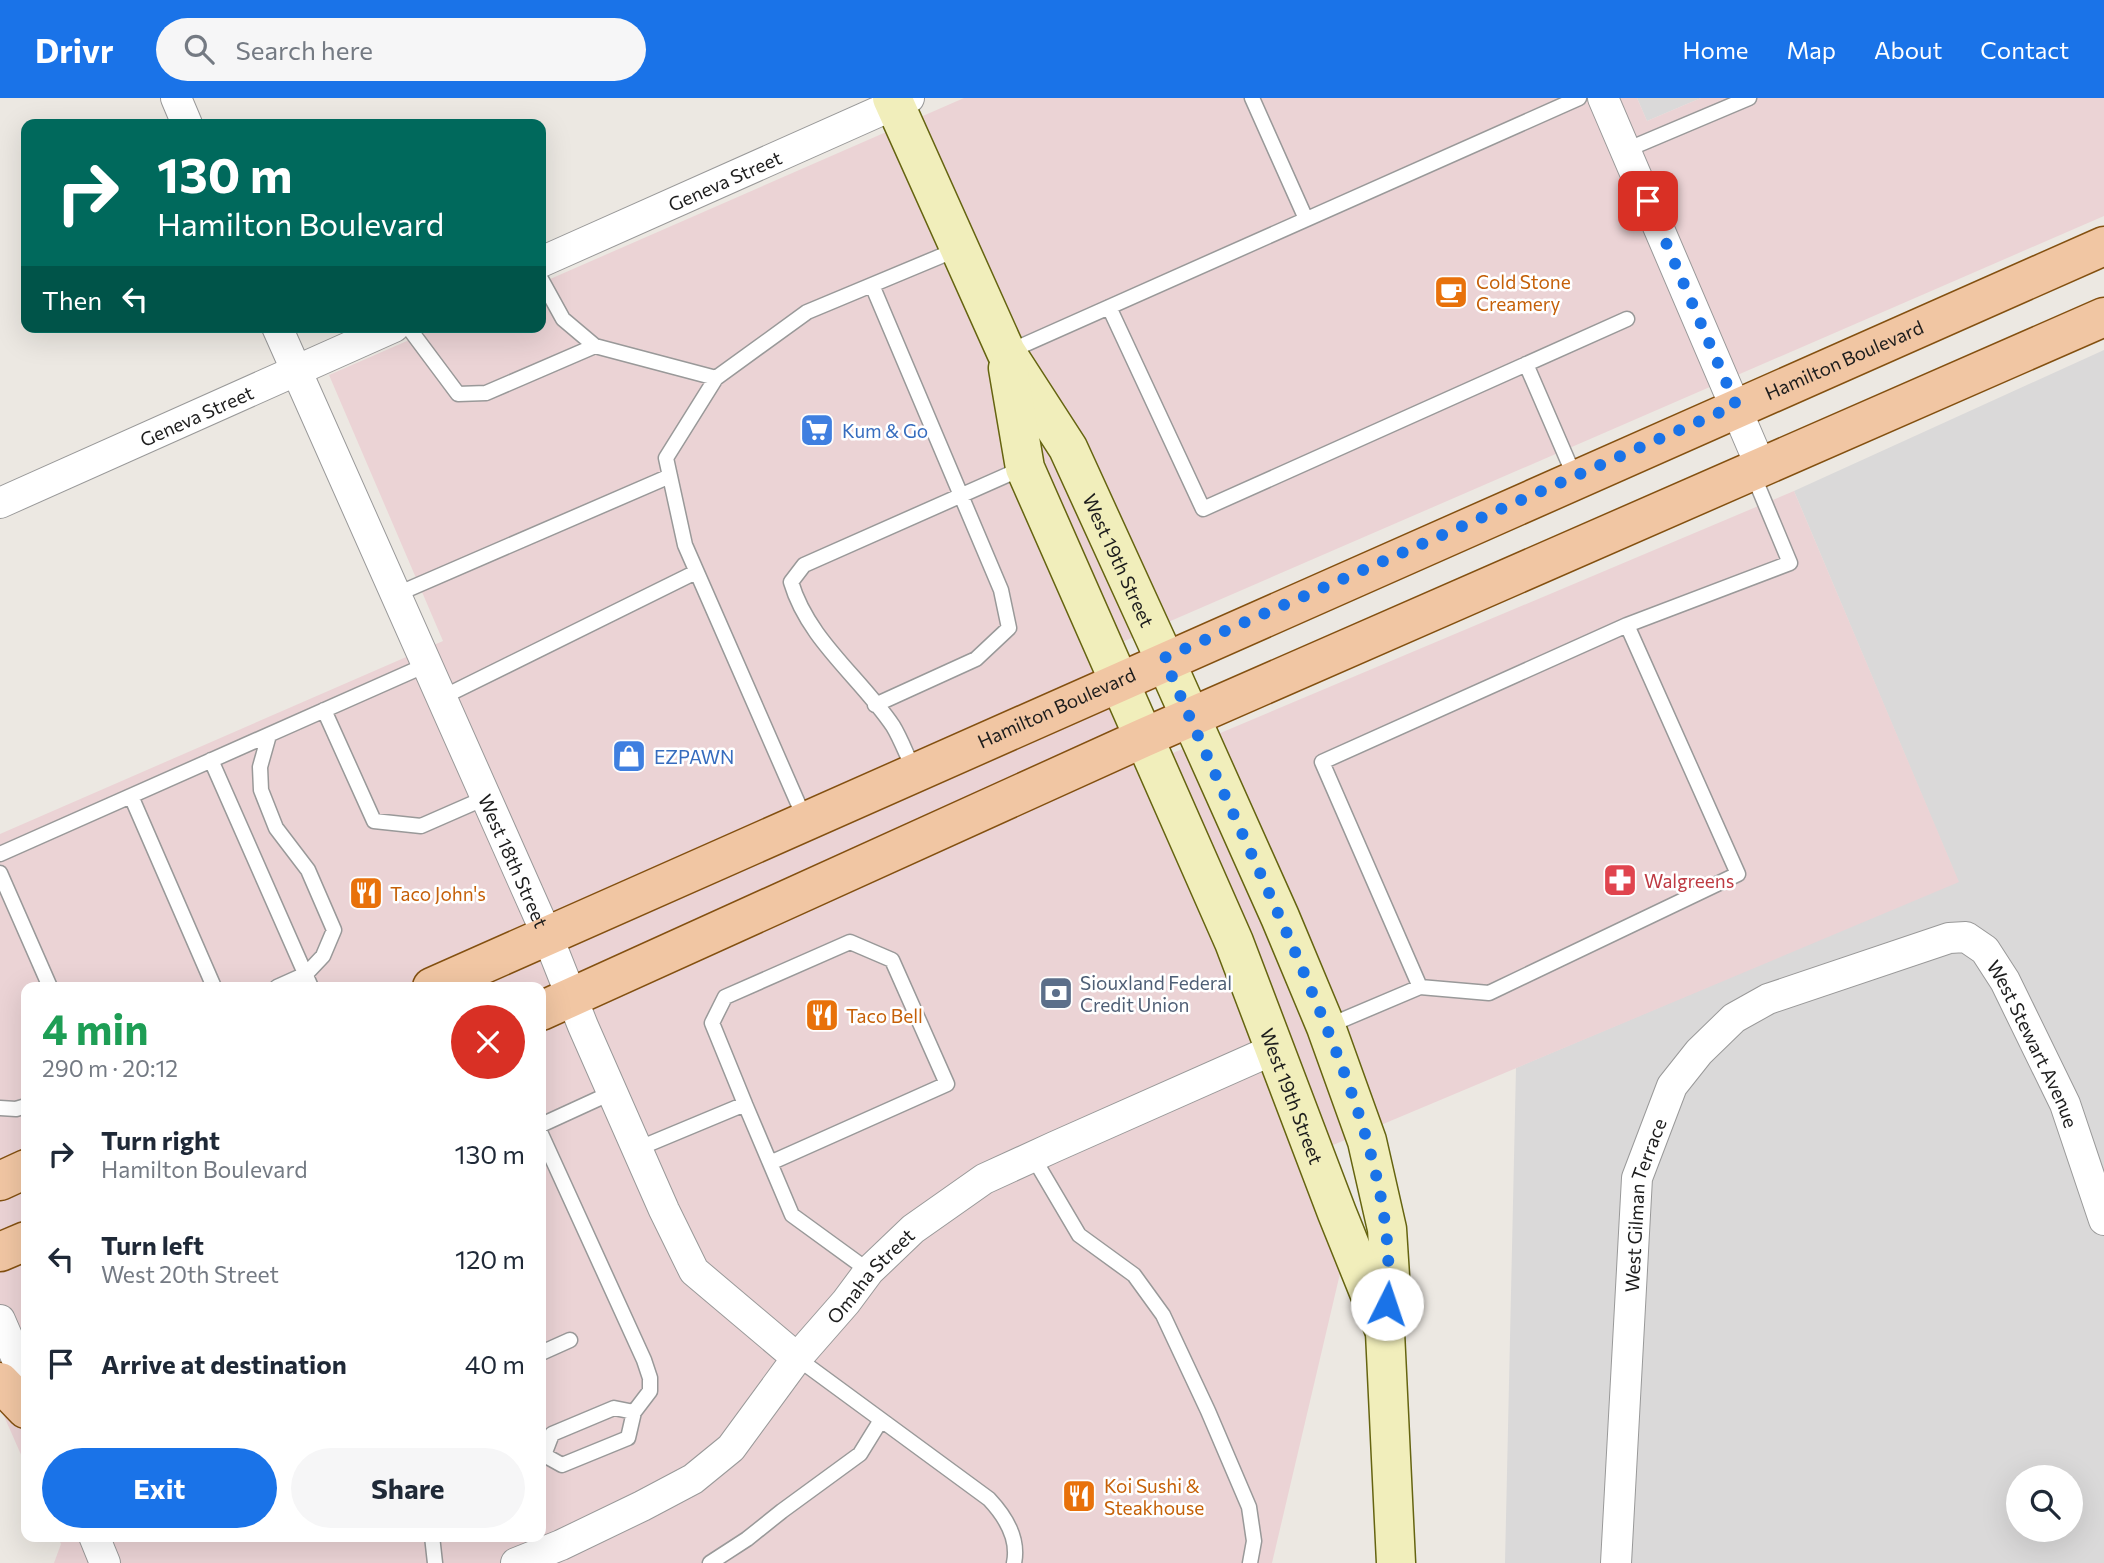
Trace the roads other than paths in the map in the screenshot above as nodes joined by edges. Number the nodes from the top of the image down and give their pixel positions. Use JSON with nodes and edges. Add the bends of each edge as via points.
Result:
{"nodes":[{"id":1,"x":176,"y":98,"type":"edge"},
{"id":2,"x":1252,"y":98,"type":"edge"},
{"id":3,"x":1579,"y":98,"type":"edge"},
{"id":4,"x":1603,"y":98,"type":"edge"},
{"id":5,"x":1749,"y":98,"type":"edge"},
{"id":6,"x":899,"y":100,"type":"edge"},
{"id":7,"x":185,"y":119,"type":"edge"},
{"id":8,"x":1626,"y":150,"type":"junction"},
{"id":9,"x":1306,"y":219,"type":"junction"},
{"id":10,"x":2104,"y":246,"type":"edge"},
{"id":11,"x":960,"y":248,"type":"junction"},
{"id":12,"x":546,"y":260,"type":"edge"},
{"id":13,"x":872,"y":285,"type":"junction"},
{"id":14,"x":546,"y":288,"type":"edge"},
{"id":15,"x":1109,"y":307,"type":"junction"},
{"id":16,"x":2104,"y":317,"type":"edge"},
{"id":17,"x":1627,"y":319,"type":"dead end"},
{"id":18,"x":280,"y":333,"type":"edge"},
{"id":19,"x":381,"y":333,"type":"edge"},
{"id":20,"x":412,"y":333,"type":"edge"},
{"id":21,"x":595,"y":346,"type":"junction"},
{"id":22,"x":1006,"y":352,"type":"junction"},
{"id":23,"x":1526,"y":364,"type":"junction"},
{"id":24,"x":296,"y":371,"type":"junction"},
{"id":25,"x":716,"y":378,"type":"junction"},
{"id":26,"x":1736,"y":405,"type":"junction"},
{"id":27,"x":1025,"y":468,"type":"junction"},
{"id":28,"x":1756,"y":469,"type":"junction"},
{"id":29,"x":670,"y":476,"type":"junction"},
{"id":30,"x":1575,"y":477,"type":"junction"},
{"id":31,"x":961,"y":495,"type":"junction"},
{"id":32,"x":0,"y":503,"type":"edge"},
{"id":33,"x":696,"y":572,"type":"junction"},
{"id":34,"x":395,"y":595,"type":"junction"},
{"id":35,"x":1627,"y":625,"type":"junction"},
{"id":36,"x":1164,"y":658,"type":"junction"},
{"id":37,"x":426,"y":666,"type":"junction"},
{"id":38,"x":1116,"y":679,"type":"junction"},
{"id":39,"x":441,"y":698,"type":"junction"},
{"id":40,"x":876,"y":705,"type":"junction"},
{"id":41,"x":324,"y":710,"type":"junction"},
{"id":42,"x":1189,"y":718,"type":"junction"},
{"id":43,"x":269,"y":735,"type":"junction"},
{"id":44,"x":1143,"y":738,"type":"junction"},
{"id":45,"x":212,"y":760,"type":"junction"},
{"id":46,"x":914,"y":771,"type":"junction"},
{"id":47,"x":131,"y":796,"type":"junction"},
{"id":48,"x":485,"y":798,"type":"junction"},
{"id":49,"x":805,"y":820,"type":"junction"},
{"id":50,"x":0,"y":854,"type":"edge"},
{"id":51,"x":1200,"y":866,"type":"junction"},
{"id":52,"x":0,"y":873,"type":"edge"},
{"id":53,"x":547,"y":935,"type":"junction"},
{"id":54,"x":1868,"y":965,"type":"joint"},
{"id":55,"x":308,"y":981,"type":"edge"},
{"id":56,"x":48,"y":982,"type":"edge"},
{"id":57,"x":212,"y":982,"type":"edge"},
{"id":58,"x":443,"y":982,"type":"edge"},
{"id":59,"x":1420,"y":987,"type":"junction"},
{"id":60,"x":556,"y":1004,"type":"edge"},
{"id":61,"x":1326,"y":1027,"type":"junction"},
{"id":62,"x":1275,"y":1049,"type":"junction"},
{"id":63,"x":613,"y":1092,"type":"junction"},
{"id":64,"x":745,"y":1104,"type":"junction"},
{"id":65,"x":0,"y":1108,"type":"edge"},
{"id":66,"x":21,"y":1108,"type":"edge"},
{"id":67,"x":546,"y":1123,"type":"edge"},
{"id":68,"x":546,"y":1145,"type":"edge"},
{"id":69,"x":638,"y":1149,"type":"junction"},
{"id":70,"x":1033,"y":1157,"type":"junction"},
{"id":71,"x":770,"y":1163,"type":"junction"},
{"id":72,"x":21,"y":1172,"type":"edge"},
{"id":73,"x":0,"y":1181,"type":"edge"},
{"id":74,"x":2104,"y":1220,"type":"edge"},
{"id":75,"x":1387,"y":1229,"type":"junction"},
{"id":76,"x":21,"y":1243,"type":"edge"},
{"id":77,"x":0,"y":1252,"type":"edge"},
{"id":78,"x":869,"y":1271,"type":"junction"},
{"id":79,"x":0,"y":1320,"type":"edge"},
{"id":80,"x":1385,"y":1332,"type":"junction"},
{"id":81,"x":570,"y":1340,"type":"dead end"},
{"id":82,"x":546,"y":1351,"type":"edge"},
{"id":83,"x":797,"y":1358,"type":"junction"},
{"id":84,"x":21,"y":1368,"type":"edge"},
{"id":85,"x":0,"y":1382,"type":"edge"},
{"id":86,"x":21,"y":1404,"type":"edge"},
{"id":87,"x":634,"y":1412,"type":"junction"},
{"id":88,"x":881,"y":1420,"type":"junction"},
{"id":89,"x":546,"y":1447,"type":"edge"},
{"id":90,"x":546,"y":1458,"type":"edge"},
{"id":91,"x":97,"y":1542,"type":"edge"},
{"id":92,"x":433,"y":1542,"type":"edge"},
{"id":93,"x":106,"y":1563,"type":"edge"},
{"id":94,"x":435,"y":1563,"type":"edge"},
{"id":95,"x":516,"y":1563,"type":"edge"},
{"id":96,"x":709,"y":1563,"type":"edge"},
{"id":97,"x":1014,"y":1563,"type":"edge"},
{"id":98,"x":1250,"y":1563,"type":"edge"},
{"id":99,"x":1396,"y":1563,"type":"edge"},
{"id":100,"x":1616,"y":1563,"type":"edge"}],
"edges":[{"from":1,"to":7,"type":"street"},
{"from":2,"to":9,"type":"lane"},
{"from":3,"to":9,"type":"lane"},
{"from":4,"to":8,"type":"street"},
{"from":5,"to":8,"type":"lane"},
{"from":6,"to":11,"type":"main road","name":"West 19th Street"},
{"from":6,"to":12,"type":"street","name":"Geneva Street"},
{"from":8,"to":26,"type":"street"},
{"from":9,"to":15,"type":"lane"},
{"from":10,"to":26,"type":"main road","name":"Hamilton Boulevard"},
{"from":11,"to":13,"type":"lane"},
{"from":11,"to":22,"type":"main road","name":"West 19th Street"},
{"from":13,"to":25,"type":"lane","via":[[807,313]]},
{"from":13,"to":31,"type":"lane"},
{"from":14,"to":21,"type":"lane","via":[[563,319]]},
{"from":15,"to":22,"type":"lane"},
{"from":15,"to":23,"type":"lane","via":[[1203,509]]},
{"from":16,"to":28,"type":"main road"},
{"from":17,"to":23,"type":"lane"},
{"from":18,"to":24,"type":"street","name":"West 18th Street"},
{"from":19,"to":24,"type":"street","name":"Geneva Street"},
{"from":20,"to":21,"type":"lane","via":[[458,394],[486,393]]},
{"from":21,"to":25,"type":"lane"},
{"from":22,"to":27,"type":"main road","name":"West 19th Street"},
{"from":22,"to":36,"type":"main road","name":"West 19th Street","via":[[1068,447]]},
{"from":23,"to":30,"type":"lane"},
{"from":24,"to":32,"type":"street","name":"Geneva Street"},
{"from":24,"to":34,"type":"street","name":"West 18th Street"},
{"from":25,"to":29,"type":"lane","via":[[666,458]]},
{"from":26,"to":28,"type":"street"},
{"from":26,"to":30,"type":"main road","name":"Hamilton Boulevard"},
{"from":27,"to":31,"type":"lane"},
{"from":27,"to":38,"type":"main road","name":"West 19th Street"},
{"from":28,"to":35,"type":"lane","via":[[1790,564]]},
{"from":28,"to":42,"type":"main road"},
{"from":29,"to":33,"type":"lane","via":[[685,545]]},
{"from":29,"to":34,"type":"lane"},
{"from":30,"to":36,"type":"main road","name":"Hamilton Boulevard"},
{"from":31,"to":40,"type":"lane","via":[[1001,590],[1009,628],[976,659]]},
{"from":31,"to":40,"type":"lane","via":[[804,565],[791,582],[816,632]]},
{"from":33,"to":39,"type":"lane"},
{"from":33,"to":49,"type":"lane"},
{"from":34,"to":37,"type":"street","name":"West 18th Street"},
{"from":35,"to":59,"type":"lane","via":[[1321,762]]},
{"from":35,"to":59,"type":"lane","via":[[1738,874],[1489,993]]},
{"from":36,"to":38,"type":"main road","name":"Hamilton Boulevard"},
{"from":36,"to":42,"type":"main road","name":"West 19th Street"},
{"from":37,"to":39,"type":"street","name":"West 18th Street"},
{"from":37,"to":41,"type":"lane"},
{"from":38,"to":44,"type":"main road","name":"West 19th Street"},
{"from":38,"to":46,"type":"main road","name":"Hamilton Boulevard"},
{"from":39,"to":48,"type":"street","name":"West 18th Street"},
{"from":40,"to":46,"type":"lane","via":[[893,727]]},
{"from":41,"to":43,"type":"lane"},
{"from":41,"to":48,"type":"lane","via":[[374,821],[421,826]]},
{"from":42,"to":44,"type":"main road"},
{"from":42,"to":61,"type":"main road","name":"West 19th Street"},
{"from":43,"to":45,"type":"lane"},
{"from":43,"to":55,"type":"lane","via":[[260,767],[261,790],[276,828],[308,870],[334,930]]},
{"from":44,"to":51,"type":"main road","name":"West 19th Street"},
{"from":44,"to":60,"type":"main road"},
{"from":45,"to":47,"type":"lane"},
{"from":45,"to":55,"type":"lane"},
{"from":46,"to":49,"type":"main road","name":"Hamilton Boulevard"},
{"from":47,"to":50,"type":"lane"},
{"from":47,"to":57,"type":"lane"},
{"from":48,"to":53,"type":"street","name":"West 18th Street"},
{"from":49,"to":53,"type":"main road","name":"Hamilton Boulevard"},
{"from":51,"to":61,"type":"main road","via":[[1248,939],[1283,1006]]},
{"from":51,"to":62,"type":"main road","name":"West 19th Street"},
{"from":52,"to":56,"type":"lane"},
{"from":53,"to":58,"type":"main road","name":"Hamilton Boulevard"},
{"from":53,"to":60,"type":"street","name":"West 18th Street"},
{"from":54,"to":74,"type":"street","name":"West Stewart Avenue","via":[[1949,938],[1966,937],[1984,950],[2005,981],[2065,1104]]},
{"from":54,"to":100,"type":"street","name":"West Gilman Terrace","via":[[1768,999],[1734,1018],[1672,1086],[1637,1178]]},
{"from":59,"to":61,"type":"lane"},
{"from":60,"to":63,"type":"street","name":"West 18th Street"},
{"from":61,"to":75,"type":"main road","name":"West 19th Street","via":[[1367,1141]]},
{"from":62,"to":70,"type":"street","name":"Omaha Street"},
{"from":62,"to":75,"type":"main road","via":[[1300,1061],[1322,1101],[1344,1163]]},
{"from":62,"to":80,"type":"main road","name":"West 19th Street"},
{"from":63,"to":67,"type":"lane"},
{"from":63,"to":69,"type":"street","name":"West 18th Street"},
{"from":64,"to":69,"type":"lane"},
{"from":64,"to":71,"type":"lane"},
{"from":64,"to":71,"type":"lane","via":[[712,1023],[725,997],[850,942],[892,960],[947,1084]]},
{"from":65,"to":66,"type":"lane"},
{"from":68,"to":87,"type":"lane","via":[[650,1378],[650,1391]]},
{"from":69,"to":83,"type":"street","name":"West 18th Street","via":[[694,1271]]},
{"from":70,"to":78,"type":"street","name":"Omaha Street","via":[[984,1179],[913,1229]]},
{"from":70,"to":98,"type":"lane","via":[[1079,1235],[1134,1275],[1163,1315],[1249,1507],[1254,1541]]},
{"from":71,"to":78,"type":"lane","via":[[792,1214]]},
{"from":72,"to":73,"type":"main road"},
{"from":75,"to":80,"type":"main road","name":"West 19th Street","via":[[1390,1276]]},
{"from":76,"to":77,"type":"main road"},
{"from":78,"to":83,"type":"street","name":"Omaha Street"},
{"from":79,"to":84,"type":"street"},
{"from":80,"to":99,"type":"main road","name":"West 19th Street"},
{"from":81,"to":82,"type":"lane"},
{"from":83,"to":88,"type":"lane"},
{"from":83,"to":95,"type":"street","name":"Omaha Street","via":[[731,1448],[693,1479]]},
{"from":85,"to":86,"type":"main road"},
{"from":87,"to":89,"type":"lane","via":[[614,1408],[552,1434]]},
{"from":87,"to":90,"type":"lane","via":[[628,1438],[562,1465]]},
{"from":88,"to":96,"type":"lane","via":[[860,1454]]},
{"from":88,"to":97,"type":"lane","via":[[1004,1515]]},
{"from":91,"to":93,"type":"street"},
{"from":92,"to":94,"type":"lane"}]}
